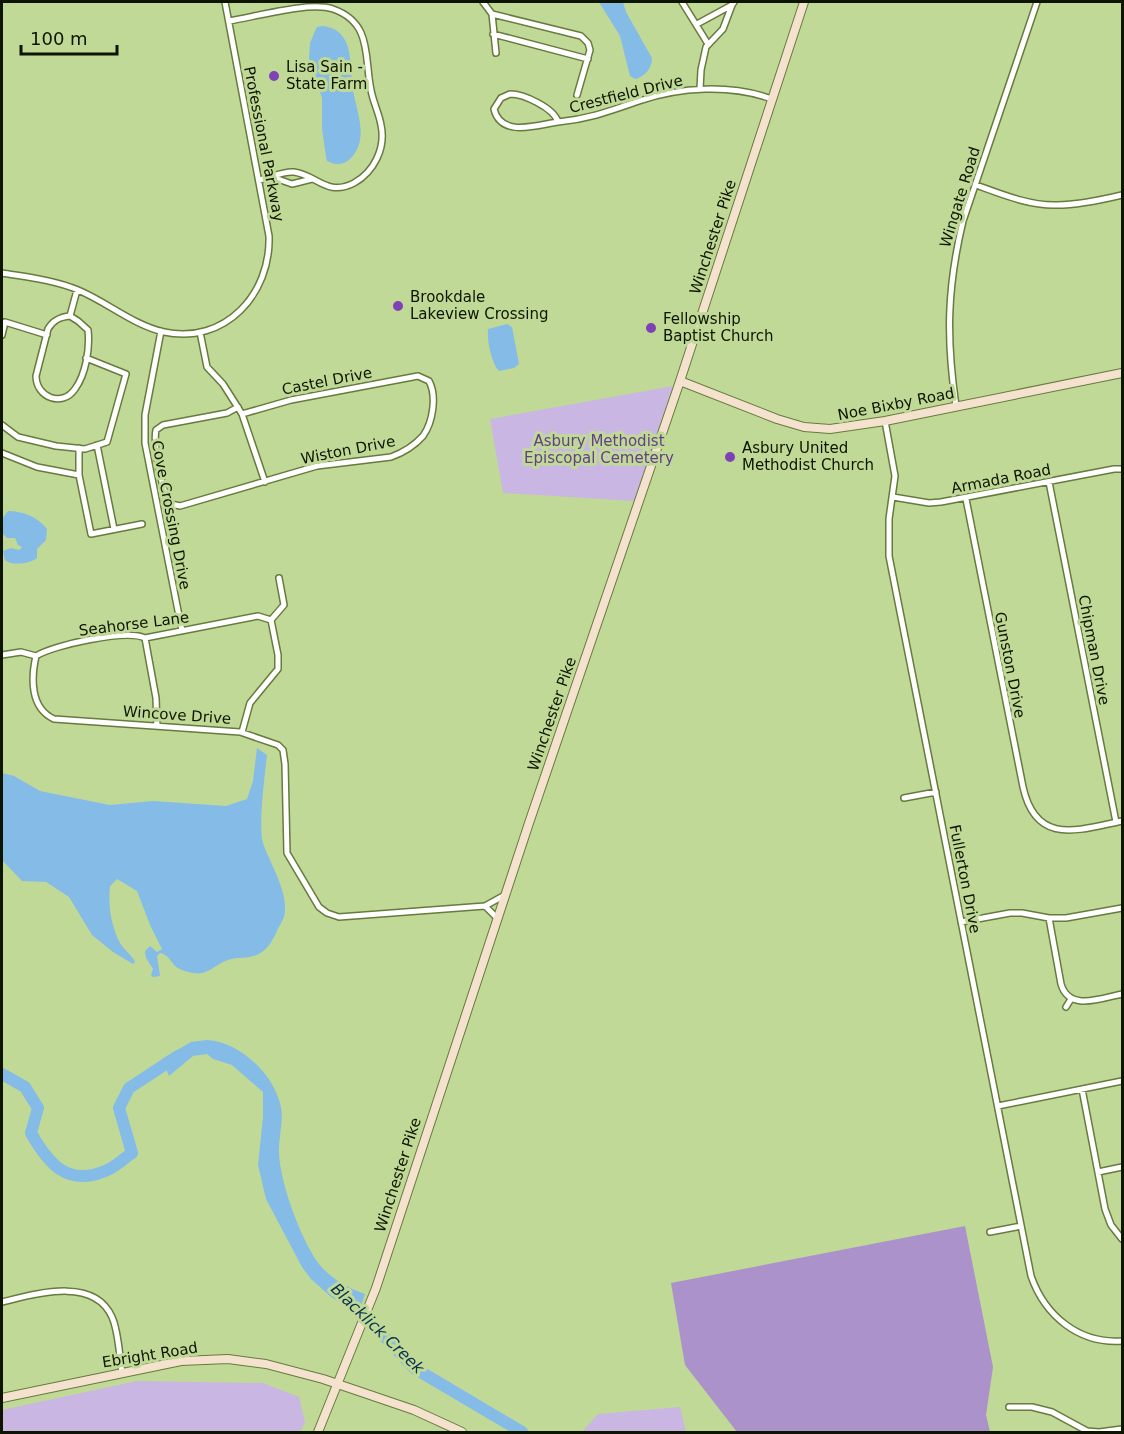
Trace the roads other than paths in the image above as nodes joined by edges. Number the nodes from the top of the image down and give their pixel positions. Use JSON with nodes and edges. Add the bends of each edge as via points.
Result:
{"nodes":[{"id":1,"x":225,"y":2,"type":"edge"},
{"id":2,"x":483,"y":2,"type":"edge"},
{"id":3,"x":682,"y":2,"type":"edge"},
{"id":4,"x":804,"y":2,"type":"edge"},
{"id":5,"x":1037,"y":2,"type":"edge"},
{"id":6,"x":733,"y":3,"type":"edge"},
{"id":7,"x":492,"y":14,"type":"junction"},
{"id":8,"x":229,"y":21,"type":"junction"},
{"id":9,"x":697,"y":24,"type":"junction"},
{"id":10,"x":493,"y":34,"type":"junction"},
{"id":11,"x":708,"y":44,"type":"junction"},
{"id":12,"x":495,"y":53,"type":"dead end"},
{"id":13,"x":588,"y":59,"type":"junction"},
{"id":14,"x":700,"y":89,"type":"junction"},
{"id":15,"x":577,"y":95,"type":"dead end"},
{"id":16,"x":772,"y":99,"type":"junction"},
{"id":17,"x":558,"y":122,"type":"junction"},
{"id":18,"x":272,"y":177,"type":"junction"},
{"id":19,"x":312,"y":179,"type":"junction"},
{"id":20,"x":259,"y":180,"type":"junction"},
{"id":21,"x":976,"y":185,"type":"junction"},
{"id":22,"x":1122,"y":195,"type":"edge"},
{"id":23,"x":2,"y":273,"type":"edge"},
{"id":24,"x":77,"y":290,"type":"junction"},
{"id":25,"x":70,"y":316,"type":"junction"},
{"id":26,"x":161,"y":331,"type":"junction"},
{"id":27,"x":200,"y":332,"type":"junction"},
{"id":28,"x":2,"y":335,"type":"edge"},
{"id":29,"x":47,"y":335,"type":"junction"},
{"id":30,"x":86,"y":358,"type":"junction"},
{"id":31,"x":1122,"y":373,"type":"edge"},
{"id":32,"x":418,"y":376,"type":"joint"},
{"id":33,"x":680,"y":381,"type":"junction"},
{"id":34,"x":956,"y":406,"type":"junction"},
{"id":35,"x":238,"y":407,"type":"junction"},
{"id":36,"x":242,"y":414,"type":"junction"},
{"id":37,"x":885,"y":421,"type":"junction"},
{"id":38,"x":2,"y":425,"type":"edge"},
{"id":39,"x":97,"y":445,"type":"junction"},
{"id":40,"x":79,"y":448,"type":"junction"},
{"id":41,"x":2,"y":453,"type":"edge"},
{"id":42,"x":1122,"y":469,"type":"edge"},
{"id":43,"x":79,"y":476,"type":"junction"},
{"id":44,"x":265,"y":482,"type":"junction"},
{"id":45,"x":1048,"y":482,"type":"junction"},
{"id":46,"x":893,"y":497,"type":"junction"},
{"id":47,"x":966,"y":499,"type":"junction"},
{"id":48,"x":142,"y":524,"type":"dead end"},
{"id":49,"x":114,"y":530,"type":"junction"},
{"id":50,"x":279,"y":578,"type":"dead end"},
{"id":51,"x":271,"y":620,"type":"junction"},
{"id":52,"x":182,"y":631,"type":"junction"},
{"id":53,"x":145,"y":638,"type":"junction"},
{"id":54,"x":2,"y":655,"type":"edge"},
{"id":55,"x":36,"y":656,"type":"junction"},
{"id":56,"x":157,"y":726,"type":"junction"},
{"id":57,"x":242,"y":732,"type":"junction"},
{"id":58,"x":936,"y":792,"type":"junction"},
{"id":59,"x":904,"y":798,"type":"dead end"},
{"id":60,"x":1119,"y":821,"type":"edge"},
{"id":61,"x":505,"y":895,"type":"junction"},
{"id":62,"x":484,"y":906,"type":"junction"},
{"id":63,"x":1122,"y":908,"type":"edge"},
{"id":64,"x":497,"y":918,"type":"junction"},
{"id":65,"x":1049,"y":918,"type":"junction"},
{"id":66,"x":961,"y":922,"type":"junction"},
{"id":67,"x":1122,"y":994,"type":"edge"},
{"id":68,"x":1071,"y":999,"type":"junction"},
{"id":69,"x":1066,"y":1007,"type":"dead end"},
{"id":70,"x":1122,"y":1081,"type":"edge"},
{"id":71,"x":1082,"y":1089,"type":"junction"},
{"id":72,"x":998,"y":1106,"type":"junction"},
{"id":73,"x":1122,"y":1167,"type":"edge"},
{"id":74,"x":1098,"y":1172,"type":"junction"},
{"id":75,"x":1021,"y":1226,"type":"junction"},
{"id":76,"x":990,"y":1232,"type":"dead end"},
{"id":77,"x":1122,"y":1239,"type":"edge"},
{"id":78,"x":2,"y":1302,"type":"edge"},
{"id":79,"x":1122,"y":1341,"type":"edge"},
{"id":80,"x":122,"y":1372,"type":"junction"},
{"id":81,"x":338,"y":1384,"type":"junction"},
{"id":82,"x":2,"y":1398,"type":"edge"},
{"id":83,"x":1009,"y":1407,"type":"dead end"},
{"id":84,"x":1122,"y":1430,"type":"edge"},
{"id":85,"x":318,"y":1432,"type":"edge"},
{"id":86,"x":462,"y":1432,"type":"edge"}],
"edges":[{"from":1,"to":8,"type":"street","name":"Professional Parkway"},
{"from":2,"to":7,"type":"street"},
{"from":3,"to":9,"type":"street"},
{"from":4,"to":16,"type":"main road","name":"Winchester Pike"},
{"from":5,"to":21,"type":"street","name":"Wingate Road"},
{"from":6,"to":9,"type":"street"},
{"from":6,"to":11,"type":"street","via":[[723,29]]},
{"from":7,"to":10,"type":"street"},
{"from":7,"to":13,"type":"street","via":[[581,36],[590,45]]},
{"from":8,"to":19,"type":"street","via":[[308,7],[333,9],[360,30],[381,126],[380,150],[374,166],[352,184],[328,188]]},
{"from":8,"to":20,"type":"street","name":"Professional Parkway"},
{"from":9,"to":11,"type":"street"},
{"from":10,"to":12,"type":"street"},
{"from":10,"to":13,"type":"street"},
{"from":11,"to":14,"type":"street"},
{"from":13,"to":15,"type":"street"},
{"from":14,"to":16,"type":"street","name":"Crestfield Drive"},
{"from":14,"to":17,"type":"street","name":"Crestfield Drive"},
{"from":16,"to":33,"type":"main road","name":"Winchester Pike"},
{"from":17,"to":17,"type":"street","name":"Crestfield Drive","via":[[555,115],[522,95],[505,95],[494,110],[499,121],[509,127]]},
{"from":18,"to":19,"type":"street","via":[[292,184]]},
{"from":18,"to":19,"type":"street","via":[[290,172]]},
{"from":18,"to":20,"type":"street"},
{"from":20,"to":27,"type":"street","name":"Professional Parkway","via":[[269,245],[265,274],[248,303],[232,317]]},
{"from":21,"to":22,"type":"street","via":[[1056,206]]},
{"from":21,"to":34,"type":"street","name":"Wingate Road","via":[[950,288],[949,352]]},
{"from":23,"to":24,"type":"street"},
{"from":24,"to":25,"type":"street"},
{"from":24,"to":26,"type":"street"},
{"from":25,"to":29,"type":"street","via":[[51,323]]},
{"from":25,"to":30,"type":"street","via":[[88,330]]},
{"from":26,"to":27,"type":"street"},
{"from":26,"to":52,"type":"street","name":"Cove Crossing Drive","via":[[145,415],[145,443]]},
{"from":27,"to":35,"type":"street","via":[[207,367]]},
{"from":28,"to":29,"type":"street","via":[[5,322]]},
{"from":29,"to":30,"type":"street","via":[[36,376],[40,392],[46,396],[54,399],[75,390]]},
{"from":30,"to":39,"type":"street","via":[[126,374],[107,442]]},
{"from":31,"to":34,"type":"main road","name":"Noe Bixby Road"},
{"from":32,"to":36,"type":"street","name":"Castel Drive","via":[[291,400]]},
{"from":32,"to":44,"type":"street","name":"Wiston Drive","via":[[431,385],[431,416],[422,437],[404,451],[391,457],[318,466]]},
{"from":33,"to":37,"type":"main road","name":"Noe Bixby Road","via":[[804,427],[830,429]]},
{"from":33,"to":61,"type":"main road","name":"Winchester Pike"},
{"from":34,"to":37,"type":"main road","name":"Noe Bixby Road"},
{"from":35,"to":36,"type":"street"},
{"from":35,"to":44,"type":"street","name":"Wiston Drive","via":[[227,413],[158,428],[155,439],[168,501],[177,506]]},
{"from":36,"to":44,"type":"street"},
{"from":37,"to":46,"type":"street","name":"Fullerton Drive","via":[[895,476]]},
{"from":38,"to":40,"type":"street","via":[[18,437]]},
{"from":39,"to":40,"type":"street"},
{"from":39,"to":49,"type":"street"},
{"from":40,"to":43,"type":"street"},
{"from":41,"to":43,"type":"street"},
{"from":42,"to":45,"type":"street","name":"Armada Road"},
{"from":43,"to":49,"type":"street","via":[[91,534]]},
{"from":45,"to":47,"type":"street","name":"Armada Road"},
{"from":45,"to":60,"type":"street","name":"Chipman Drive"},
{"from":46,"to":47,"type":"street","name":"Armada Road","via":[[929,503]]},
{"from":46,"to":58,"type":"street","name":"Fullerton Drive","via":[[889,556]]},
{"from":47,"to":60,"type":"street","name":"Gunston Drive","via":[[1025,799],[1034,815],[1063,831]]},
{"from":48,"to":49,"type":"street"},
{"from":50,"to":51,"type":"street","via":[[284,605]]},
{"from":51,"to":52,"type":"street","name":"Seahorse Lane","via":[[258,616]]},
{"from":51,"to":57,"type":"street","via":[[278,669],[250,703]]},
{"from":52,"to":53,"type":"street","name":"Seahorse Lane"},
{"from":53,"to":55,"type":"street","name":"Seahorse Lane","via":[[129,634],[64,645]]},
{"from":53,"to":56,"type":"street"},
{"from":54,"to":55,"type":"street","name":"Seahorse Lane","via":[[21,652]]},
{"from":55,"to":56,"type":"street","name":"Wincove Drive","via":[[32,676],[35,694],[41,708],[51,717]]},
{"from":56,"to":57,"type":"street","name":"Wincove Drive"},
{"from":57,"to":62,"type":"street","name":"Wincove Drive","via":[[283,750],[287,853],[323,911],[339,917]]},
{"from":58,"to":59,"type":"street"},
{"from":58,"to":66,"type":"street","name":"Fullerton Drive"},
{"from":61,"to":62,"type":"street","name":"Wincove Drive"},
{"from":61,"to":64,"type":"main road","name":"Winchester Pike"},
{"from":62,"to":64,"type":"street"},
{"from":63,"to":65,"type":"street"},
{"from":64,"to":81,"type":"main road","name":"Winchester Pike","via":[[360,1332]]},
{"from":65,"to":66,"type":"street","via":[[1003,913]]},
{"from":65,"to":68,"type":"street","via":[[1062,988]]},
{"from":66,"to":72,"type":"street","name":"Fullerton Drive"},
{"from":67,"to":68,"type":"street","via":[[1085,1002]]},
{"from":68,"to":69,"type":"street"},
{"from":70,"to":71,"type":"street"},
{"from":71,"to":72,"type":"street"},
{"from":71,"to":74,"type":"street"},
{"from":72,"to":75,"type":"street","name":"Fullerton Drive"},
{"from":73,"to":74,"type":"street"},
{"from":74,"to":77,"type":"street","via":[[1106,1209]]},
{"from":75,"to":76,"type":"street"},
{"from":75,"to":79,"type":"street","name":"Fullerton Drive","via":[[1035,1287],[1050,1312],[1083,1335]]},
{"from":78,"to":80,"type":"street","via":[[72,1291],[95,1297],[113,1319]]},
{"from":80,"to":81,"type":"main road","name":"Ebright Road","via":[[181,1361],[228,1359],[284,1367]]},
{"from":80,"to":82,"type":"main road","name":"Ebright Road"},
{"from":81,"to":85,"type":"main road","name":"Winchester Pike"},
{"from":81,"to":86,"type":"main road","name":"Ebright Road","via":[[414,1410]]},
{"from":83,"to":84,"type":"street","via":[[1052,1412],[1087,1431]]}]}
